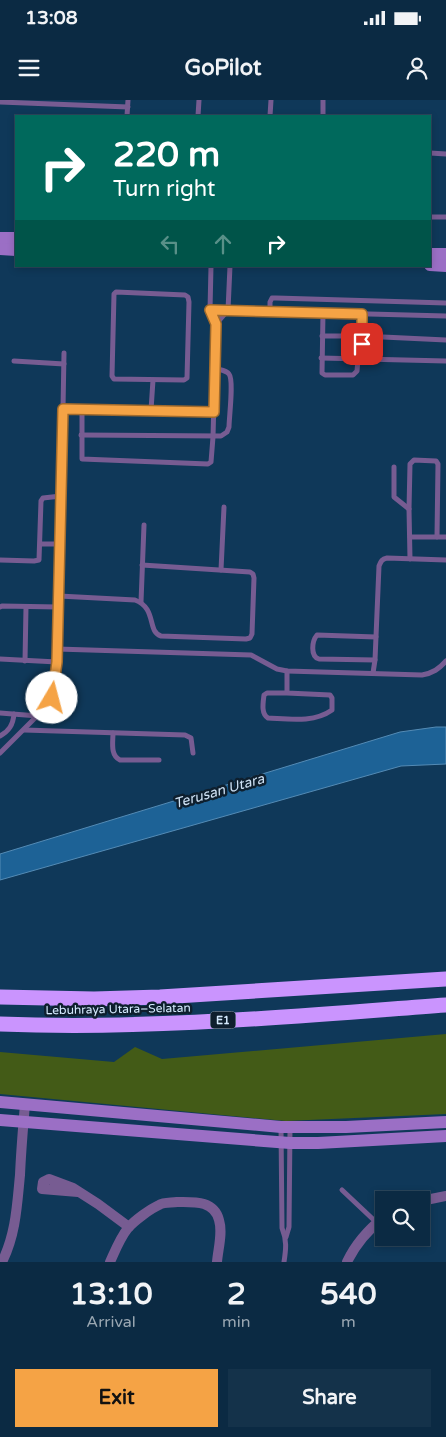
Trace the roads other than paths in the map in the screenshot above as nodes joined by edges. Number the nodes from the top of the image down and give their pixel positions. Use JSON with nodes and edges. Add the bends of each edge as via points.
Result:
{"nodes":[{"id":1,"x":128,"y":100,"type":"edge"},
{"id":2,"x":199,"y":100,"type":"edge"},
{"id":3,"x":271,"y":100,"type":"edge"},
{"id":4,"x":323,"y":100,"type":"edge"},
{"id":5,"x":2,"y":101,"type":"edge"},
{"id":6,"x":59,"y":102,"type":"edge"},
{"id":7,"x":128,"y":107,"type":"junction"},
{"id":8,"x":127,"y":115,"type":"edge"},
{"id":9,"x":198,"y":115,"type":"edge"},
{"id":10,"x":270,"y":115,"type":"edge"},
{"id":11,"x":323,"y":115,"type":"edge"},
{"id":12,"x":431,"y":153,"type":"edge"},
{"id":13,"x":446,"y":154,"type":"edge"},
{"id":14,"x":431,"y":217,"type":"edge"},
{"id":15,"x":446,"y":217,"type":"edge"},
{"id":16,"x":0,"y":238,"type":"edge"},
{"id":17,"x":15,"y":238,"type":"edge"},
{"id":18,"x":0,"y":249,"type":"edge"},
{"id":19,"x":15,"y":250,"type":"edge"},
{"id":20,"x":431,"y":254,"type":"edge"},
{"id":21,"x":446,"y":254,"type":"edge"},
{"id":22,"x":431,"y":265,"type":"edge"},
{"id":23,"x":446,"y":266,"type":"edge"},
{"id":24,"x":212,"y":267,"type":"edge"},
{"id":25,"x":230,"y":267,"type":"edge"},
{"id":26,"x":385,"y":301,"type":"junction"},
{"id":27,"x":440,"y":302,"type":"junction"},
{"id":28,"x":446,"y":303,"type":"edge"},
{"id":29,"x":210,"y":310,"type":"junction"},
{"id":30,"x":228,"y":310,"type":"junction"},
{"id":31,"x":270,"y":311,"type":"junction"},
{"id":32,"x":323,"y":312,"type":"junction"},
{"id":33,"x":362,"y":314,"type":"junction"},
{"id":34,"x":386,"y":314,"type":"junction"},
{"id":35,"x":443,"y":316,"type":"edge"},
{"id":36,"x":216,"y":324,"type":"junction"},
{"id":37,"x":322,"y":336,"type":"junction"},
{"id":38,"x":362,"y":336,"type":"junction"},
{"id":39,"x":446,"y":340,"type":"edge"},
{"id":40,"x":362,"y":344,"type":"dead end"},
{"id":41,"x":64,"y":353,"type":"dead end"},
{"id":42,"x":321,"y":358,"type":"junction"},
{"id":43,"x":358,"y":359,"type":"junction"},
{"id":44,"x":14,"y":361,"type":"dead end"},
{"id":45,"x":446,"y":361,"type":"edge"},
{"id":46,"x":64,"y":364,"type":"junction"},
{"id":47,"x":214,"y":368,"type":"junction"},
{"id":48,"x":153,"y":380,"type":"junction"},
{"id":49,"x":63,"y":409,"type":"junction"},
{"id":50,"x":82,"y":410,"type":"junction"},
{"id":51,"x":151,"y":410,"type":"junction"},
{"id":52,"x":214,"y":412,"type":"junction"},
{"id":53,"x":81,"y":436,"type":"junction"},
{"id":54,"x":213,"y":437,"type":"junction"},
{"id":55,"x":394,"y":466,"type":"dead end"},
{"id":56,"x":439,"y":472,"type":"junction"},
{"id":57,"x":446,"y":472,"type":"edge"},
{"id":58,"x":61,"y":496,"type":"junction"},
{"id":59,"x":224,"y":507,"type":"dead end"},
{"id":60,"x":409,"y":509,"type":"junction"},
{"id":61,"x":144,"y":525,"type":"dead end"},
{"id":62,"x":410,"y":537,"type":"junction"},
{"id":63,"x":437,"y":537,"type":"junction"},
{"id":64,"x":446,"y":537,"type":"edge"},
{"id":65,"x":41,"y":544,"type":"junction"},
{"id":66,"x":60,"y":544,"type":"junction"},
{"id":67,"x":410,"y":559,"type":"junction"},
{"id":68,"x":0,"y":560,"type":"edge"},
{"id":69,"x":446,"y":560,"type":"edge"},
{"id":70,"x":142,"y":566,"type":"junction"},
{"id":71,"x":221,"y":570,"type":"junction"},
{"id":72,"x":59,"y":596,"type":"junction"},
{"id":73,"x":141,"y":602,"type":"junction"},
{"id":74,"x":26,"y":606,"type":"junction"},
{"id":75,"x":0,"y":607,"type":"edge"},
{"id":76,"x":58,"y":607,"type":"junction"},
{"id":77,"x":376,"y":637,"type":"junction"},
{"id":78,"x":57,"y":649,"type":"junction"},
{"id":79,"x":0,"y":659,"type":"edge"},
{"id":80,"x":375,"y":660,"type":"junction"},
{"id":81,"x":25,"y":661,"type":"junction"},
{"id":82,"x":446,"y":661,"type":"edge"},
{"id":83,"x":57,"y":662,"type":"junction"},
{"id":84,"x":287,"y":671,"type":"junction"},
{"id":85,"x":373,"y":673,"type":"junction"},
{"id":86,"x":287,"y":693,"type":"junction"},
{"id":87,"x":0,"y":713,"type":"edge"},
{"id":88,"x":14,"y":714,"type":"junction"},
{"id":89,"x":38,"y":716,"type":"junction"},
{"id":90,"x":24,"y":730,"type":"junction"},
{"id":91,"x":113,"y":733,"type":"junction"},
{"id":92,"x":0,"y":736,"type":"edge"},
{"id":93,"x":0,"y":753,"type":"edge"},
{"id":94,"x":193,"y":753,"type":"dead end"},
{"id":95,"x":159,"y":760,"type":"dead end"},
{"id":96,"x":446,"y":979,"type":"edge"},
{"id":97,"x":0,"y":997,"type":"edge"},
{"id":98,"x":446,"y":1005,"type":"edge"},
{"id":99,"x":0,"y":1024,"type":"edge"},
{"id":100,"x":0,"y":1102,"type":"edge"},
{"id":101,"x":25,"y":1104,"type":"junction"},
{"id":102,"x":0,"y":1120,"type":"edge"},
{"id":103,"x":23,"y":1122,"type":"junction"},
{"id":104,"x":446,"y":1122,"type":"edge"},
{"id":105,"x":286,"y":1127,"type":"junction"},
{"id":106,"x":446,"y":1136,"type":"edge"},
{"id":107,"x":285,"y":1142,"type":"junction"},
{"id":108,"x":342,"y":1190,"type":"dead end"},
{"id":109,"x":78,"y":1192,"type":"dead end"},
{"id":110,"x":446,"y":1196,"type":"edge"},
{"id":111,"x":430,"y":1199,"type":"edge"},
{"id":112,"x":375,"y":1216,"type":"edge"},
{"id":113,"x":375,"y":1226,"type":"edge"},
{"id":114,"x":129,"y":1227,"type":"junction"},
{"id":115,"x":286,"y":1238,"type":"junction"},
{"id":116,"x":2,"y":1262,"type":"edge"},
{"id":117,"x":110,"y":1262,"type":"edge"},
{"id":118,"x":217,"y":1262,"type":"edge"},
{"id":119,"x":284,"y":1262,"type":"edge"},
{"id":120,"x":347,"y":1262,"type":"edge"}],
"edges":[{"from":1,"to":7,"type":"lane"},
{"from":2,"to":9,"type":"lane"},
{"from":3,"to":10,"type":"lane"},
{"from":4,"to":11,"type":"lane"},
{"from":5,"to":6,"type":"lane"},
{"from":6,"to":7,"type":"lane"},
{"from":7,"to":8,"type":"lane"},
{"from":12,"to":13,"type":"lane"},
{"from":14,"to":15,"type":"lane"},
{"from":16,"to":17,"type":"street"},
{"from":18,"to":19,"type":"street"},
{"from":20,"to":21,"type":"street"},
{"from":22,"to":23,"type":"street"},
{"from":24,"to":29,"type":"lane"},
{"from":25,"to":30,"type":"lane"},
{"from":26,"to":27,"type":"lane"},
{"from":26,"to":31,"type":"lane","via":[[272,298]]},
{"from":26,"to":34,"type":"lane"},
{"from":27,"to":28,"type":"lane"},
{"from":27,"to":35,"type":"lane"},
{"from":29,"to":30,"type":"lane"},
{"from":29,"to":36,"type":"lane"},
{"from":30,"to":31,"type":"lane"},
{"from":30,"to":36,"type":"lane"},
{"from":31,"to":32,"type":"lane"},
{"from":32,"to":33,"type":"lane"},
{"from":32,"to":37,"type":"lane"},
{"from":33,"to":34,"type":"lane"},
{"from":33,"to":38,"type":"lane"},
{"from":34,"to":35,"type":"lane"},
{"from":36,"to":47,"type":"lane"},
{"from":37,"to":38,"type":"lane"},
{"from":37,"to":42,"type":"lane"},
{"from":38,"to":39,"type":"lane"},
{"from":38,"to":40,"type":"lane"},
{"from":41,"to":46,"type":"lane"},
{"from":42,"to":43,"type":"lane"},
{"from":42,"to":43,"type":"lane","via":[[321,372],[325,375],[353,375],[357,371]]},
{"from":43,"to":45,"type":"lane"},
{"from":44,"to":46,"type":"lane"},
{"from":46,"to":49,"type":"lane"},
{"from":47,"to":52,"type":"lane"},
{"from":47,"to":54,"type":"lane","via":[[229,374],[232,382],[229,427],[221,436]]},
{"from":48,"to":48,"type":"lane","via":[[180,381],[187,378],[188,297],[116,292],[112,376],[114,380]]},
{"from":48,"to":51,"type":"lane"},
{"from":49,"to":50,"type":"lane"},
{"from":49,"to":58,"type":"lane"},
{"from":50,"to":51,"type":"lane"},
{"from":50,"to":53,"type":"lane"},
{"from":51,"to":52,"type":"lane"},
{"from":52,"to":54,"type":"lane"},
{"from":53,"to":54,"type":"lane"},
{"from":53,"to":54,"type":"lane","via":[[81,456],[85,460],[208,464],[212,459]]},
{"from":55,"to":60,"type":"lane","via":[[394,497]]},
{"from":56,"to":57,"type":"lane"},
{"from":56,"to":60,"type":"lane","via":[[436,462],[414,460],[410,464]]},
{"from":56,"to":63,"type":"lane"},
{"from":58,"to":65,"type":"lane","via":[[41,501]]},
{"from":58,"to":66,"type":"lane"},
{"from":59,"to":71,"type":"lane"},
{"from":60,"to":62,"type":"lane"},
{"from":61,"to":70,"type":"lane"},
{"from":62,"to":63,"type":"lane"},
{"from":62,"to":67,"type":"lane"},
{"from":63,"to":64,"type":"lane"},
{"from":65,"to":66,"type":"lane"},
{"from":65,"to":68,"type":"lane","via":[[37,561]]},
{"from":66,"to":72,"type":"lane"},
{"from":67,"to":69,"type":"lane"},
{"from":67,"to":77,"type":"lane","via":[[387,558],[379,566]]},
{"from":70,"to":71,"type":"lane"},
{"from":70,"to":73,"type":"lane"},
{"from":71,"to":73,"type":"lane","via":[[253,574],[250,638],[157,635],[149,611]]},
{"from":72,"to":73,"type":"lane"},
{"from":72,"to":76,"type":"lane"},
{"from":74,"to":75,"type":"lane"},
{"from":74,"to":76,"type":"lane"},
{"from":74,"to":81,"type":"lane"},
{"from":76,"to":78,"type":"lane"},
{"from":77,"to":80,"type":"lane"},
{"from":77,"to":80,"type":"lane","via":[[317,635],[313,651],[315,658],[319,659]]},
{"from":78,"to":83,"type":"lane"},
{"from":78,"to":84,"type":"lane","via":[[250,655]]},
{"from":79,"to":81,"type":"lane"},
{"from":80,"to":85,"type":"lane"},
{"from":81,"to":83,"type":"lane"},
{"from":82,"to":85,"type":"lane","via":[[430,674]]},
{"from":83,"to":89,"type":"lane","via":[[52,698]]},
{"from":84,"to":85,"type":"lane"},
{"from":84,"to":86,"type":"lane"},
{"from":86,"to":86,"type":"lane","via":[[264,695],[265,716],[308,719],[332,710],[330,695]]},
{"from":87,"to":88,"type":"lane"},
{"from":88,"to":89,"type":"lane"},
{"from":88,"to":92,"type":"lane","via":[[13,724]]},
{"from":89,"to":90,"type":"lane"},
{"from":90,"to":91,"type":"lane"},
{"from":90,"to":93,"type":"lane"},
{"from":91,"to":94,"type":"lane","via":[[185,735],[191,738]]},
{"from":91,"to":95,"type":"lane","via":[[113,754],[116,758]]},
{"from":96,"to":97,"type":"highway","name":"Lebuhraya Utara–Selatan","number":"E1","via":[[151,997]]},
{"from":98,"to":99,"type":"highway","name":"Lebuhraya Utara–Selatan","number":"E1","via":[[141,1025]]},
{"from":100,"to":101,"type":"street"},
{"from":101,"to":103,"type":"street"},
{"from":101,"to":105,"type":"street"},
{"from":102,"to":103,"type":"street"},
{"from":103,"to":107,"type":"street"},
{"from":103,"to":116,"type":"street","via":[[17,1211],[14,1231]]},
{"from":104,"to":105,"type":"street"},
{"from":105,"to":107,"type":"lane"},
{"from":105,"to":107,"type":"lane"},
{"from":106,"to":107,"type":"street"},
{"from":107,"to":115,"type":"lane","via":[[289,1227]]},
{"from":107,"to":115,"type":"lane","via":[[282,1228]]},
{"from":108,"to":112,"type":"lane"},
{"from":109,"to":114,"type":"street"},
{"from":110,"to":111,"type":"street"},
{"from":113,"to":120,"type":"street"},
{"from":114,"to":117,"type":"street"},
{"from":114,"to":118,"type":"street","via":[[159,1205],[199,1202],[216,1213],[219,1221]]},
{"from":115,"to":119,"type":"lane"}]}
